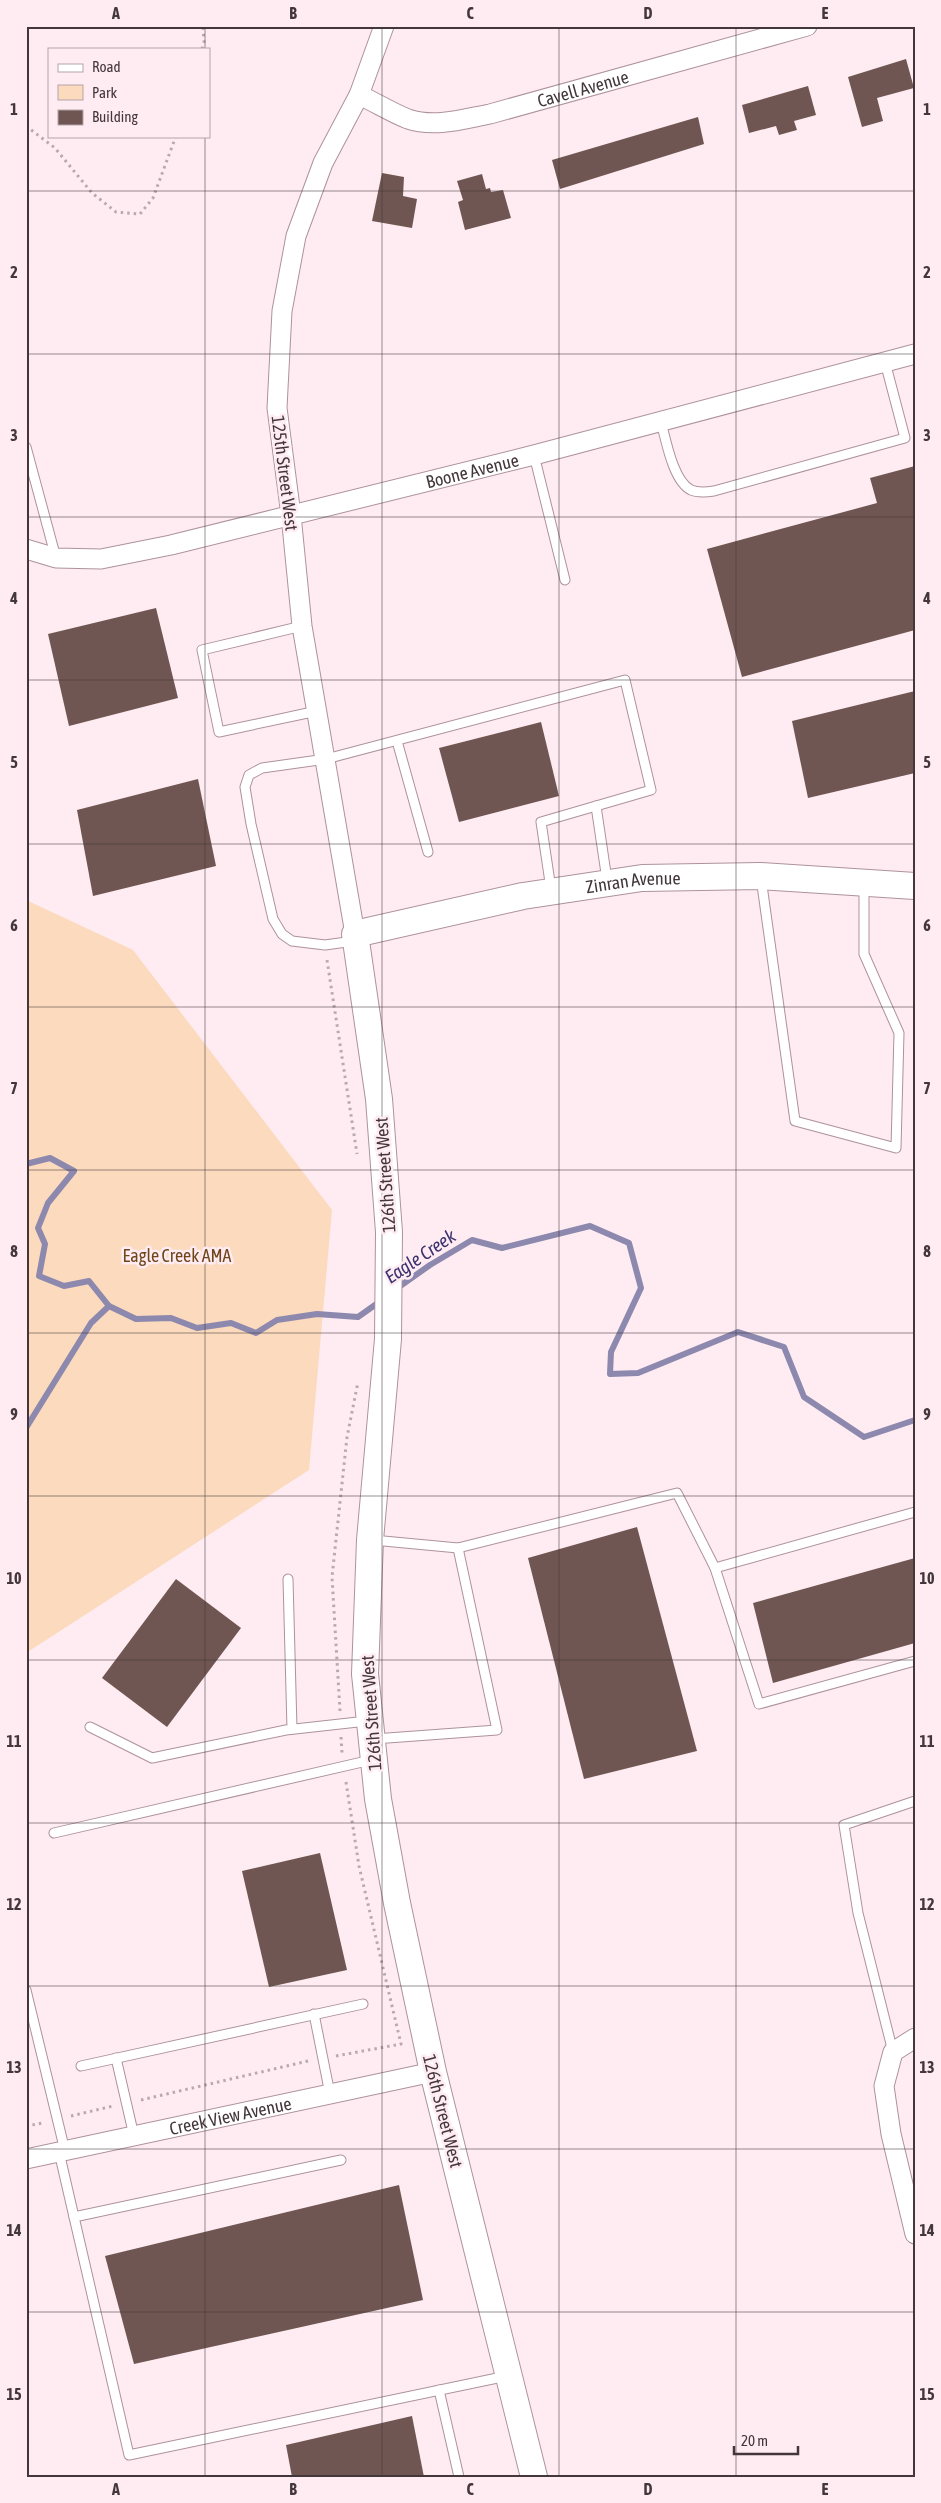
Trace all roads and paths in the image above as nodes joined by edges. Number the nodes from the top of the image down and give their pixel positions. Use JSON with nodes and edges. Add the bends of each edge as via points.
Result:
{"nodes":[{"id":1,"x":203,"y":26,"type":"edge"},
{"id":2,"x":384,"y":26,"type":"edge"},
{"id":3,"x":807,"y":26,"type":"edge"},
{"id":4,"x":202,"y":48,"type":"edge"},
{"id":5,"x":359,"y":95,"type":"junction"},
{"id":6,"x":26,"y":126,"type":"edge"},
{"id":7,"x":175,"y":138,"type":"edge"},
{"id":8,"x":915,"y":354,"type":"edge"},
{"id":9,"x":885,"y":362,"type":"junction"},
{"id":10,"x":661,"y":422,"type":"junction"},
{"id":11,"x":26,"y":447,"type":"edge"},
{"id":12,"x":534,"y":456,"type":"junction"},
{"id":13,"x":291,"y":515,"type":"junction"},
{"id":14,"x":26,"y":549,"type":"edge"},
{"id":15,"x":56,"y":558,"type":"junction"},
{"id":16,"x":565,"y":580,"type":"dead end"},
{"id":17,"x":302,"y":626,"type":"junction"},
{"id":18,"x":317,"y":711,"type":"junction"},
{"id":19,"x":396,"y":741,"type":"junction"},
{"id":20,"x":326,"y":758,"type":"junction"},
{"id":21,"x":596,"y":806,"type":"junction"},
{"id":22,"x":428,"y":852,"type":"dead end"},
{"id":23,"x":760,"y":876,"type":"junction"},
{"id":24,"x":864,"y":881,"type":"junction"},
{"id":25,"x":607,"y":883,"type":"junction"},
{"id":26,"x":915,"y":886,"type":"edge"},
{"id":27,"x":552,"y":892,"type":"junction"},
{"id":28,"x":356,"y":938,"type":"junction"},
{"id":29,"x":325,"y":945,"type":"junction"},
{"id":30,"x":358,"y":1162,"type":"dead end"},
{"id":31,"x":360,"y":1375,"type":"dead end"},
{"id":32,"x":915,"y":1512,"type":"edge"},
{"id":33,"x":370,"y":1540,"type":"junction"},
{"id":34,"x":458,"y":1548,"type":"junction"},
{"id":35,"x":715,"y":1568,"type":"junction"},
{"id":36,"x":288,"y":1579,"type":"dead end"},
{"id":37,"x":915,"y":1661,"type":"edge"},
{"id":38,"x":341,"y":1724,"type":"junction"},
{"id":39,"x":90,"y":1727,"type":"dead end"},
{"id":40,"x":292,"y":1729,"type":"junction"},
{"id":41,"x":372,"y":1740,"type":"junction"},
{"id":42,"x":343,"y":1766,"type":"junction"},
{"id":43,"x":915,"y":1801,"type":"edge"},
{"id":44,"x":54,"y":1833,"type":"dead end"},
{"id":45,"x":26,"y":1990,"type":"edge"},
{"id":46,"x":363,"y":2004,"type":"dead end"},
{"id":47,"x":314,"y":2014,"type":"junction"},
{"id":48,"x":915,"y":2038,"type":"edge"},
{"id":49,"x":893,"y":2052,"type":"junction"},
{"id":50,"x":116,"y":2058,"type":"junction"},
{"id":51,"x":323,"y":2058,"type":"junction"},
{"id":52,"x":81,"y":2066,"type":"dead end"},
{"id":53,"x":433,"y":2072,"type":"junction"},
{"id":54,"x":330,"y":2094,"type":"junction"},
{"id":55,"x":126,"y":2104,"type":"junction"},
{"id":56,"x":58,"y":2119,"type":"junction"},
{"id":57,"x":26,"y":2126,"type":"edge"},
{"id":58,"x":134,"y":2136,"type":"junction"},
{"id":59,"x":62,"y":2151,"type":"junction"},
{"id":60,"x":26,"y":2159,"type":"edge"},
{"id":61,"x":341,"y":2160,"type":"dead end"},
{"id":62,"x":912,"y":2215,"type":"edge"},
{"id":63,"x":74,"y":2217,"type":"junction"},
{"id":64,"x":915,"y":2234,"type":"edge"},
{"id":65,"x":509,"y":2376,"type":"junction"},
{"id":66,"x":439,"y":2390,"type":"junction"},
{"id":67,"x":459,"y":2477,"type":"edge"},
{"id":68,"x":534,"y":2477,"type":"edge"}],
"edges":[{"from":1,"to":4,"type":"path"},
{"from":2,"to":5,"type":"street","name":"125th Street West"},
{"from":3,"to":5,"type":"street","name":"Cavell Avenue","via":[[451,122],[429,123],[408,119]]},
{"from":5,"to":13,"type":"street","name":"125th Street West","via":[[323,163],[296,236],[282,311],[277,408]]},
{"from":6,"to":7,"type":"path","via":[[55,148],[92,193],[116,212],[140,214],[153,198]]},
{"from":8,"to":9,"type":"street","name":"Boone Avenue"},
{"from":9,"to":10,"type":"street","name":"Boone Avenue"},
{"from":9,"to":10,"type":"lane","via":[[905,438],[734,486],[703,492],[691,490],[676,473]]},
{"from":10,"to":12,"type":"street","name":"Boone Avenue"},
{"from":11,"to":15,"type":"lane"},
{"from":12,"to":13,"type":"street","name":"Boone Avenue"},
{"from":12,"to":16,"type":"lane"},
{"from":13,"to":15,"type":"street","name":"Boone Avenue","via":[[101,560]]},
{"from":13,"to":17,"type":"street","name":"125th Street West"},
{"from":14,"to":15,"type":"street","name":"Boone Avenue"},
{"from":17,"to":18,"type":"street","name":"125th Street West"},
{"from":17,"to":18,"type":"lane","via":[[202,650],[219,732]]},
{"from":18,"to":20,"type":"street","name":"125th Street West"},
{"from":19,"to":20,"type":"lane"},
{"from":19,"to":21,"type":"lane","via":[[625,680],[651,790]]},
{"from":19,"to":22,"type":"lane"},
{"from":20,"to":28,"type":"street","name":"125th Street West"},
{"from":20,"to":29,"type":"lane","via":[[262,768],[249,775],[245,787],[273,919],[282,934],[292,941]]},
{"from":21,"to":25,"type":"lane"},
{"from":21,"to":27,"type":"lane","via":[[540,822]]},
{"from":23,"to":24,"type":"street","name":"Zinran Avenue"},
{"from":23,"to":24,"type":"lane","via":[[795,1121],[896,1148],[899,1033],[864,954]]},
{"from":23,"to":25,"type":"street","name":"Zinran Avenue","via":[[642,878]]},
{"from":24,"to":26,"type":"street","name":"Zinran Avenue"},
{"from":25,"to":27,"type":"street","name":"Zinran Avenue"},
{"from":27,"to":28,"type":"street","name":"Zinran Avenue"},
{"from":28,"to":29,"type":"lane"},
{"from":28,"to":33,"type":"street","name":"126th Street West","via":[[379,1099],[389,1232],[388,1339]]},
{"from":29,"to":30,"type":"path"},
{"from":31,"to":38,"type":"path","via":[[347,1436],[332,1577]]},
{"from":32,"to":35,"type":"lane"},
{"from":33,"to":34,"type":"lane"},
{"from":33,"to":41,"type":"street","name":"126th Street West","via":[[365,1674]]},
{"from":34,"to":35,"type":"lane","via":[[677,1494]]},
{"from":34,"to":41,"type":"lane","via":[[497,1730]]},
{"from":35,"to":37,"type":"lane","via":[[759,1704]]},
{"from":36,"to":40,"type":"lane"},
{"from":38,"to":40,"type":"lane"},
{"from":38,"to":41,"type":"lane"},
{"from":38,"to":42,"type":"path"},
{"from":39,"to":40,"type":"lane","via":[[152,1758]]},
{"from":41,"to":42,"type":"lane"},
{"from":41,"to":53,"type":"street","name":"126th Street West","via":[[378,1799],[397,1903]]},
{"from":42,"to":44,"type":"lane"},
{"from":42,"to":51,"type":"path","via":[[359,1866],[401,2044]]},
{"from":43,"to":49,"type":"lane","via":[[844,1825],[858,1913]]},
{"from":45,"to":56,"type":"lane"},
{"from":46,"to":47,"type":"lane"},
{"from":47,"to":50,"type":"lane"},
{"from":47,"to":51,"type":"lane"},
{"from":48,"to":49,"type":"street"},
{"from":49,"to":62,"type":"street","via":[[884,2086],[890,2134]]},
{"from":50,"to":52,"type":"lane"},
{"from":50,"to":55,"type":"lane"},
{"from":51,"to":54,"type":"lane"},
{"from":51,"to":55,"type":"path"},
{"from":53,"to":54,"type":"street","name":"Creek View Avenue"},
{"from":53,"to":65,"type":"street","name":"126th Street West"},
{"from":54,"to":58,"type":"street","name":"Creek View Avenue"},
{"from":55,"to":56,"type":"path"},
{"from":55,"to":58,"type":"lane"},
{"from":56,"to":57,"type":"path"},
{"from":56,"to":59,"type":"lane"},
{"from":58,"to":59,"type":"street","name":"Creek View Avenue"},
{"from":59,"to":60,"type":"street","name":"Creek View Avenue"},
{"from":59,"to":63,"type":"lane"},
{"from":61,"to":63,"type":"lane"},
{"from":62,"to":64,"type":"street"},
{"from":63,"to":66,"type":"lane","via":[[129,2455]]},
{"from":65,"to":66,"type":"lane"},
{"from":65,"to":68,"type":"street","name":"126th Street West"},
{"from":66,"to":67,"type":"lane"}]}
